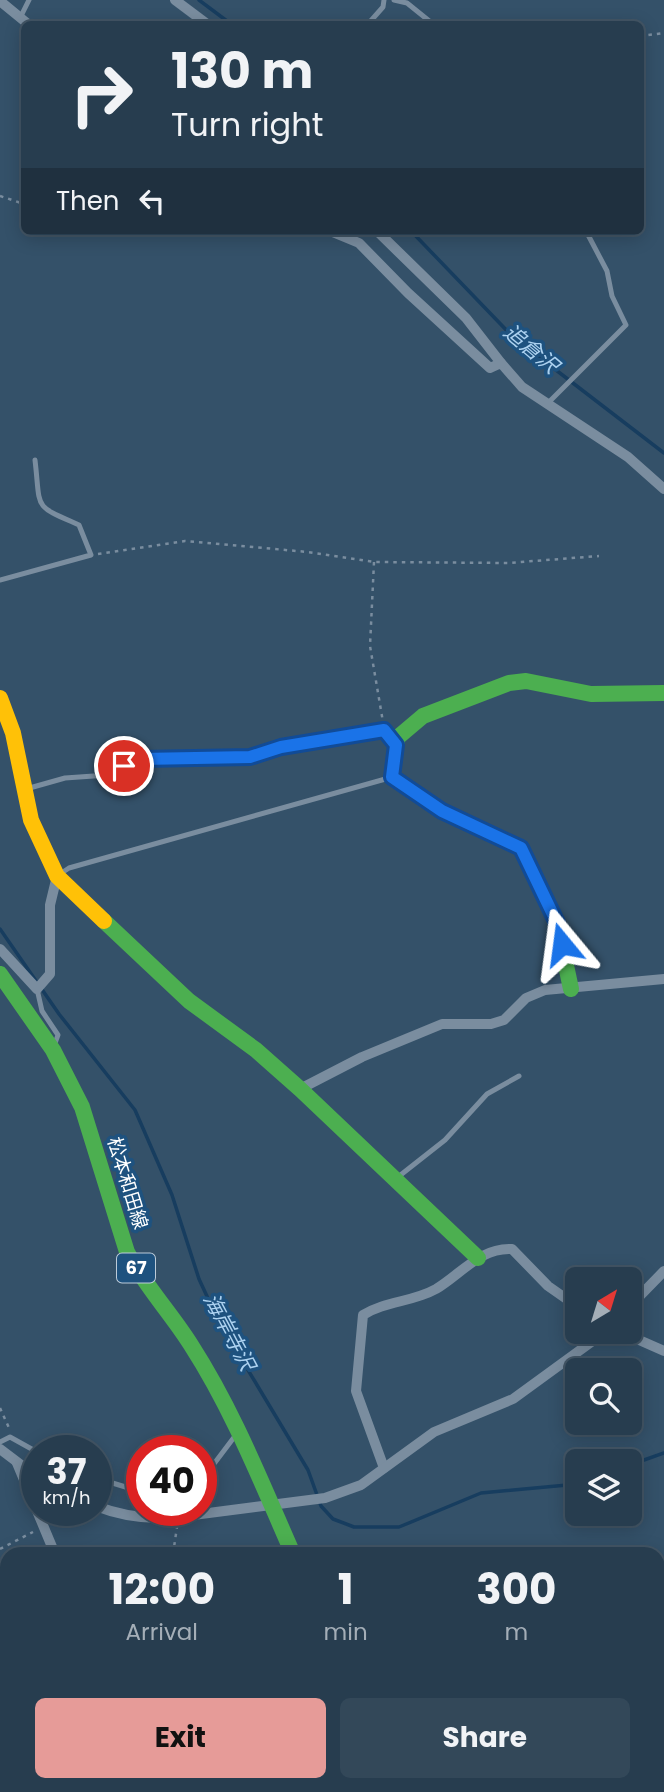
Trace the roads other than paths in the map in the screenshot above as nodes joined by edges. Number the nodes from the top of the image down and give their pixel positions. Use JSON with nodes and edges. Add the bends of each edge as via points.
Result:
{"nodes":[{"id":1,"x":29,"y":0,"type":"edge"},
{"id":2,"x":175,"y":0,"type":"edge"},
{"id":3,"x":384,"y":0,"type":"edge"},
{"id":4,"x":394,"y":0,"type":"edge"},
{"id":5,"x":0,"y":2,"type":"edge"},
{"id":6,"x":24,"y":21,"type":"edge"},
{"id":7,"x":203,"y":21,"type":"edge"},
{"id":8,"x":370,"y":21,"type":"edge"},
{"id":9,"x":429,"y":21,"type":"edge"},
{"id":10,"x":340,"y":235,"type":"edge"},
{"id":11,"x":381,"y":235,"type":"edge"},
{"id":12,"x":588,"y":235,"type":"edge"},
{"id":13,"x":501,"y":363,"type":"junction"},
{"id":14,"x":546,"y":405,"type":"junction"},
{"id":15,"x":35,"y":460,"type":"dead end"},
{"id":16,"x":664,"y":489,"type":"edge"},
{"id":17,"x":0,"y":580,"type":"edge"},
{"id":18,"x":664,"y":692,"type":"edge"},
{"id":19,"x":0,"y":698,"type":"edge"},
{"id":20,"x":396,"y":745,"type":"junction"},
{"id":21,"x":392,"y":777,"type":"junction"},
{"id":22,"x":23,"y":790,"type":"junction"},
{"id":23,"x":57,"y":876,"type":"junction"},
{"id":24,"x":0,"y":949,"type":"edge"},
{"id":25,"x":0,"y":974,"type":"edge"},
{"id":26,"x":664,"y":979,"type":"edge"},
{"id":27,"x":37,"y":989,"type":"junction"},
{"id":28,"x":570,"y":989,"type":"junction"},
{"id":29,"x":53,"y":1050,"type":"junction"},
{"id":30,"x":519,"y":1076,"type":"dead end"},
{"id":31,"x":300,"y":1089,"type":"junction"},
{"id":32,"x":395,"y":1179,"type":"junction"},
{"id":33,"x":478,"y":1258,"type":"junction"},
{"id":34,"x":664,"y":1271,"type":"edge"},
{"id":35,"x":642,"y":1294,"type":"edge"},
{"id":36,"x":565,"y":1298,"type":"edge"},
{"id":37,"x":642,"y":1341,"type":"edge"},
{"id":38,"x":589,"y":1344,"type":"edge"},
{"id":39,"x":664,"y":1351,"type":"edge"},
{"id":40,"x":238,"y":1433,"type":"junction"},
{"id":41,"x":0,"y":1442,"type":"edge"},
{"id":42,"x":21,"y":1443,"type":"edge"},
{"id":43,"x":0,"y":1449,"type":"edge"},
{"id":44,"x":217,"y":1460,"type":"edge"},
{"id":45,"x":17,"y":1462,"type":"junction"},
{"id":46,"x":21,"y":1465,"type":"edge"},
{"id":47,"x":384,"y":1468,"type":"junction"},
{"id":48,"x":269,"y":1504,"type":"junction"},
{"id":49,"x":217,"y":1510,"type":"edge"},
{"id":50,"x":52,"y":1547,"type":"edge"},
{"id":51,"x":290,"y":1547,"type":"edge"}],
"edges":[{"from":1,"to":6,"type":"lane"},
{"from":2,"to":7,"type":"street"},
{"from":3,"to":8,"type":"lane"},
{"from":4,"to":9,"type":"lane","via":[[407,3]]},
{"from":5,"to":6,"type":"street"},
{"from":10,"to":13,"type":"street","via":[[359,243],[490,368]]},
{"from":11,"to":13,"type":"street","via":[[467,318]]},
{"from":12,"to":14,"type":"lane","via":[[626,325]]},
{"from":13,"to":14,"type":"street"},
{"from":14,"to":16,"type":"street","via":[[628,457]]},
{"from":15,"to":17,"type":"lane","via":[[41,505],[45,511],[79,524],[91,555]]},
{"from":18,"to":20,"type":"street","via":[[591,694],[526,681],[509,683],[423,716],[407,727]]},
{"from":19,"to":22,"type":"street","via":[[13,733]]},
{"from":20,"to":21,"type":"street"},
{"from":20,"to":22,"type":"lane","via":[[384,730],[281,747],[250,757],[141,759],[108,775],[65,778]]},
{"from":21,"to":23,"type":"lane","via":[[69,868]]},
{"from":21,"to":28,"type":"street","via":[[442,811],[521,848],[557,923]]},
{"from":22,"to":23,"type":"street","via":[[31,820]]},
{"from":23,"to":27,"type":"street","via":[[50,905],[52,968]]},
{"from":23,"to":31,"type":"street","via":[[189,1001]]},
{"from":24,"to":27,"type":"street"},
{"from":25,"to":29,"type":"street","name":"松本和田線","number":"67"},
{"from":26,"to":28,"type":"street"},
{"from":27,"to":29,"type":"lane","via":[[42,1011],[58,1035]]},
{"from":28,"to":31,"type":"street","via":[[545,990],[526,998],[504,1020],[491,1024],[442,1024]]},
{"from":29,"to":40,"type":"street","name":"松本和田線","number":"67","via":[[82,1107],[127,1252],[192,1346]]},
{"from":30,"to":32,"type":"lane","via":[[487,1094],[445,1140]]},
{"from":31,"to":32,"type":"street"},
{"from":32,"to":33,"type":"street"},
{"from":33,"to":36,"type":"street","via":[[498,1248],[512,1249]]},
{"from":33,"to":47,"type":"street","via":[[436,1289],[363,1315],[356,1391]]},
{"from":34,"to":35,"type":"street"},
{"from":37,"to":39,"type":"street"},
{"from":38,"to":47,"type":"street","via":[[513,1399],[434,1432]]},
{"from":40,"to":44,"type":"lane"},
{"from":40,"to":48,"type":"street","name":"松本和田線","number":"67"},
{"from":41,"to":42,"type":"lane","via":[[10,1437]]},
{"from":43,"to":45,"type":"street"},
{"from":45,"to":46,"type":"street"},
{"from":45,"to":50,"type":"street"},
{"from":47,"to":48,"type":"street","via":[[361,1485],[325,1498]]},
{"from":48,"to":49,"type":"street"},
{"from":48,"to":51,"type":"street","name":"松本和田線","number":"67"}]}
